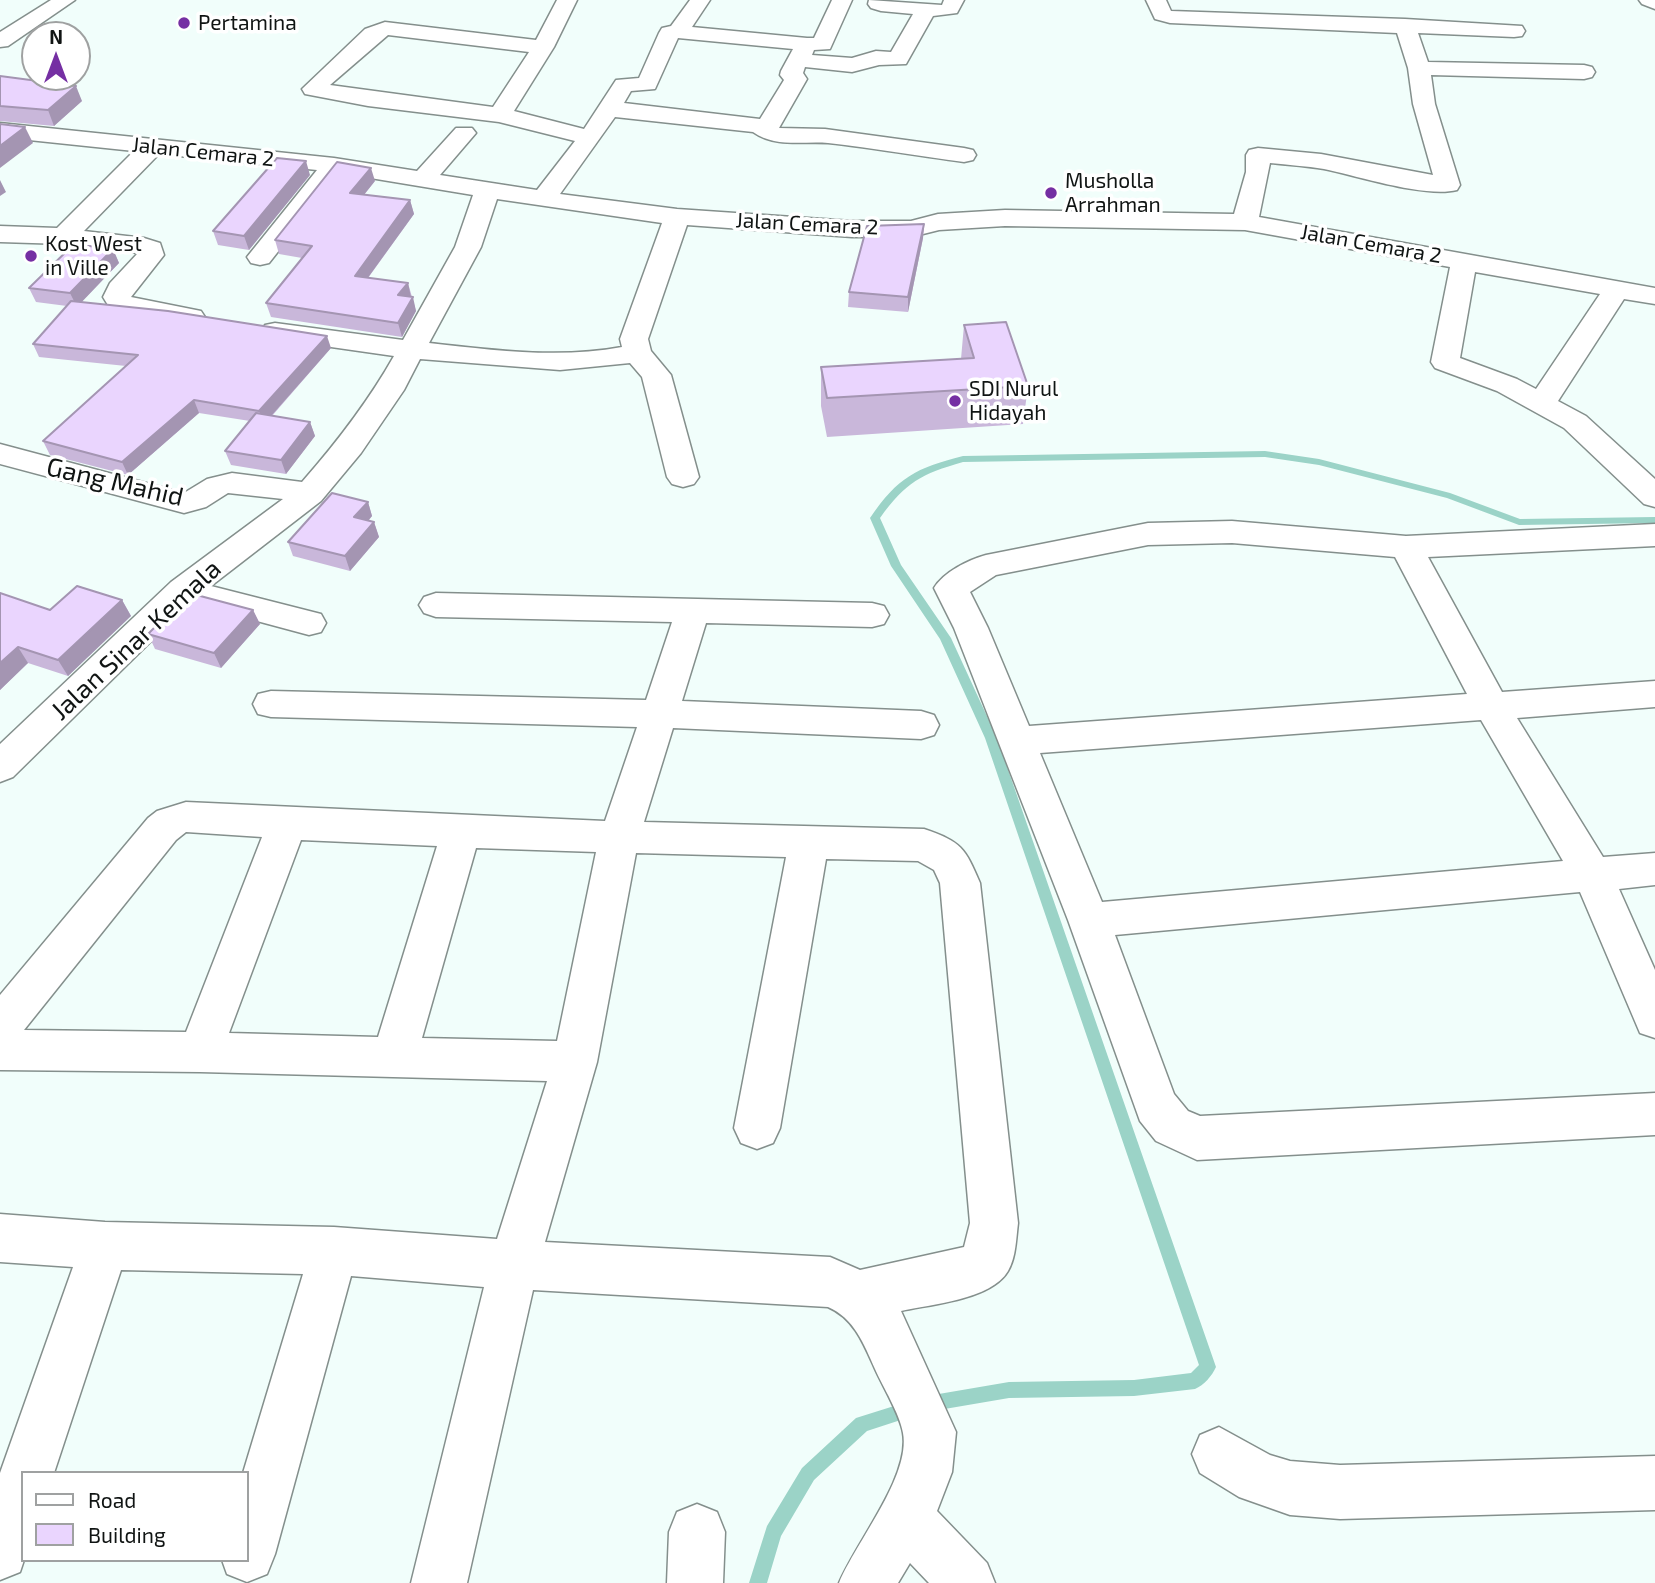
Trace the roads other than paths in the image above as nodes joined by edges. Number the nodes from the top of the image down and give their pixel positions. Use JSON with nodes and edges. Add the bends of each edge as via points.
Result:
{"nodes":[{"id":1,"x":65,"y":0,"type":"edge"},
{"id":2,"x":567,"y":0,"type":"edge"},
{"id":3,"x":700,"y":0,"type":"edge"},
{"id":4,"x":842,"y":0,"type":"edge"},
{"id":5,"x":879,"y":0,"type":"edge"},
{"id":6,"x":954,"y":0,"type":"edge"},
{"id":7,"x":1156,"y":0,"type":"edge"},
{"id":8,"x":1649,"y":0,"type":"edge"},
{"id":9,"x":1655,"y":3,"type":"edge"},
{"id":10,"x":926,"y":10,"type":"junction"},
{"id":11,"x":1405,"y":25,"type":"junction"},
{"id":12,"x":1514,"y":31,"type":"dead end"},
{"id":13,"x":678,"y":32,"type":"junction"},
{"id":14,"x":0,"y":41,"type":"edge"},
{"id":15,"x":543,"y":47,"type":"junction"},
{"id":16,"x":802,"y":52,"type":"junction"},
{"id":17,"x":1419,"y":68,"type":"junction"},
{"id":18,"x":1584,"y":72,"type":"dead end"},
{"id":19,"x":610,"y":109,"type":"junction"},
{"id":20,"x":500,"y":115,"type":"junction"},
{"id":21,"x":766,"y":128,"type":"junction"},
{"id":22,"x":0,"y":130,"type":"edge"},
{"id":23,"x":464,"y":133,"type":"dead end"},
{"id":24,"x":590,"y":138,"type":"junction"},
{"id":25,"x":153,"y":146,"type":"junction"},
{"id":26,"x":964,"y":155,"type":"dead end"},
{"id":27,"x":334,"y":164,"type":"junction"},
{"id":28,"x":423,"y":178,"type":"junction"},
{"id":29,"x":487,"y":190,"type":"junction"},
{"id":30,"x":543,"y":199,"type":"junction"},
{"id":31,"x":677,"y":217,"type":"junction"},
{"id":32,"x":1245,"y":222,"type":"junction"},
{"id":33,"x":0,"y":234,"type":"edge"},
{"id":34,"x":64,"y":236,"type":"junction"},
{"id":35,"x":260,"y":257,"type":"dead end"},
{"id":36,"x":1464,"y":261,"type":"junction"},
{"id":37,"x":1618,"y":289,"type":"junction"},
{"id":38,"x":1655,"y":296,"type":"edge"},
{"id":39,"x":218,"y":321,"type":"edge"},
{"id":40,"x":256,"y":328,"type":"edge"},
{"id":41,"x":412,"y":351,"type":"junction"},
{"id":42,"x":637,"y":353,"type":"junction"},
{"id":43,"x":1542,"y":403,"type":"junction"},
{"id":44,"x":0,"y":454,"type":"edge"},
{"id":45,"x":683,"y":477,"type":"dead end"},
{"id":46,"x":310,"y":494,"type":"junction"},
{"id":47,"x":1655,"y":497,"type":"edge"},
{"id":48,"x":1655,"y":535,"type":"edge"},
{"id":49,"x":1406,"y":547,"type":"junction"},
{"id":50,"x":183,"y":590,"type":"junction"},
{"id":51,"x":436,"y":605,"type":"dead end"},
{"id":52,"x":693,"y":610,"type":"junction"},
{"id":53,"x":872,"y":615,"type":"dead end"},
{"id":54,"x":309,"y":623,"type":"dead end"},
{"id":55,"x":1655,"y":694,"type":"edge"},
{"id":56,"x":271,"y":704,"type":"dead end"},
{"id":57,"x":1492,"y":707,"type":"junction"},
{"id":58,"x":661,"y":714,"type":"junction"},
{"id":59,"x":921,"y":725,"type":"dead end"},
{"id":60,"x":1017,"y":741,"type":"junction"},
{"id":61,"x":0,"y":767,"type":"edge"},
{"id":62,"x":287,"y":824,"type":"junction"},
{"id":63,"x":461,"y":831,"type":"junction"},
{"id":64,"x":619,"y":838,"type":"junction"},
{"id":65,"x":808,"y":842,"type":"junction"},
{"id":66,"x":1655,"y":869,"type":"edge"},
{"id":67,"x":1592,"y":874,"type":"junction"},
{"id":68,"x":1089,"y":920,"type":"junction"},
{"id":69,"x":1655,"y":1019,"type":"edge"},
{"id":70,"x":0,"y":1027,"type":"edge"},
{"id":71,"x":0,"y":1050,"type":"edge"},
{"id":72,"x":200,"y":1052,"type":"junction"},
{"id":73,"x":394,"y":1058,"type":"junction"},
{"id":74,"x":575,"y":1062,"type":"junction"},
{"id":75,"x":1655,"y":1114,"type":"edge"},
{"id":76,"x":757,"y":1128,"type":"dead end"},
{"id":77,"x":0,"y":1238,"type":"edge"},
{"id":78,"x":105,"y":1246,"type":"junction"},
{"id":79,"x":334,"y":1251,"type":"junction"},
{"id":80,"x":514,"y":1265,"type":"junction"},
{"id":81,"x":859,"y":1295,"type":"junction"},
{"id":82,"x":1219,"y":1454,"type":"dead end"},
{"id":83,"x":28,"y":1471,"type":"edge"},
{"id":84,"x":1655,"y":1483,"type":"edge"},
{"id":85,"x":21,"y":1492,"type":"edge"},
{"id":86,"x":904,"y":1516,"type":"junction"},
{"id":87,"x":248,"y":1551,"type":"edge"},
{"id":88,"x":0,"y":1552,"type":"edge"},
{"id":89,"x":244,"y":1562,"type":"edge"},
{"id":90,"x":238,"y":1583,"type":"edge"},
{"id":91,"x":439,"y":1583,"type":"edge"},
{"id":92,"x":867,"y":1583,"type":"edge"},
{"id":93,"x":967,"y":1583,"type":"edge"}],
"edges":[{"from":1,"to":14,"type":"main road"},
{"from":2,"to":15,"type":"main road"},
{"from":3,"to":13,"type":"main road"},
{"from":4,"to":16,"type":"main road","via":[[822,44]]},
{"from":5,"to":10,"type":"main road","via":[[879,4]]},
{"from":6,"to":10,"type":"main road","via":[[950,9]]},
{"from":7,"to":11,"type":"main road","via":[[1162,15],[1170,17]]},
{"from":8,"to":9,"type":"main road"},
{"from":10,"to":16,"type":"main road","via":[[898,60],[876,58],[852,65]]},
{"from":11,"to":12,"type":"main road"},
{"from":11,"to":17,"type":"main road"},
{"from":13,"to":16,"type":"main road"},
{"from":13,"to":19,"type":"main road","via":[[670,33],[646,85],[625,84]]},
{"from":15,"to":20,"type":"main road"},
{"from":15,"to":20,"type":"main road","via":[[385,28],[313,89]]},
{"from":16,"to":21,"type":"main road","via":[[791,75],[796,79]]},
{"from":17,"to":18,"type":"main road"},
{"from":17,"to":32,"type":"main road","via":[[1424,104],[1448,185],[1321,161],[1258,155]]},
{"from":19,"to":21,"type":"main road"},
{"from":19,"to":24,"type":"main road"},
{"from":20,"to":24,"type":"main road"},
{"from":21,"to":26,"type":"main road","via":[[784,135],[825,136]]},
{"from":22,"to":25,"type":"main road","name":"Jalan Cemara 2"},
{"from":23,"to":28,"type":"main road"},
{"from":24,"to":30,"type":"main road"},
{"from":25,"to":27,"type":"main road","name":"Jalan Cemara 2"},
{"from":25,"to":34,"type":"main road"},
{"from":27,"to":28,"type":"main road","name":"Jalan Cemara 2"},
{"from":27,"to":35,"type":"main road"},
{"from":28,"to":29,"type":"main road","name":"Jalan Cemara 2"},
{"from":29,"to":30,"type":"main road","name":"Jalan Cemara 2"},
{"from":29,"to":41,"type":"main road","name":"Jalan Sinar Kemala","via":[[468,247]]},
{"from":30,"to":31,"type":"main road","name":"Jalan Cemara 2"},
{"from":31,"to":32,"type":"main road","name":"Jalan Cemara 2","via":[[852,229],[911,229],[937,222],[1005,218]]},
{"from":31,"to":42,"type":"main road","via":[[634,339]]},
{"from":32,"to":36,"type":"main road","name":"Jalan Cemara 2"},
{"from":33,"to":34,"type":"main road"},
{"from":34,"to":39,"type":"main road","via":[[151,250],[120,289],[117,297],[121,304]]},
{"from":36,"to":37,"type":"main road","name":"Jalan Cemara 2"},
{"from":36,"to":43,"type":"main road","via":[[1445,362]]},
{"from":37,"to":38,"type":"main road","name":"Jalan Cemara 2"},
{"from":37,"to":43,"type":"main road"},
{"from":40,"to":41,"type":"main road"},
{"from":41,"to":42,"type":"main road","via":[[540,362],[598,361]]},
{"from":41,"to":46,"type":"main road","name":"Jalan Sinar Kemala","via":[[390,390]]},
{"from":42,"to":45,"type":"main road","via":[[656,375]]},
{"from":43,"to":47,"type":"main road","via":[[1575,422]]},
{"from":44,"to":46,"type":"main road","name":"Gang Mahid","via":[[184,503],[198,500],[218,485],[232,483]]},
{"from":46,"to":50,"type":"main road","name":"Jalan Sinar Kemala"},
{"from":48,"to":49,"type":"main road"},
{"from":49,"to":57,"type":"main road"},
{"from":49,"to":60,"type":"main road","via":[[1192,531],[1148,534],[986,566],[951,589]]},
{"from":50,"to":54,"type":"main road"},
{"from":50,"to":61,"type":"main road","name":"Jalan Sinar Kemala"},
{"from":51,"to":52,"type":"main road"},
{"from":52,"to":53,"type":"main road"},
{"from":52,"to":58,"type":"main road"},
{"from":55,"to":57,"type":"main road"},
{"from":56,"to":58,"type":"main road"},
{"from":57,"to":60,"type":"main road"},
{"from":57,"to":67,"type":"main road"},
{"from":58,"to":59,"type":"main road"},
{"from":58,"to":64,"type":"main road"},
{"from":60,"to":68,"type":"main road"},
{"from":62,"to":63,"type":"main road"},
{"from":62,"to":70,"type":"main road","via":[[186,817],[171,822]]},
{"from":62,"to":72,"type":"main road"},
{"from":63,"to":64,"type":"main road"},
{"from":63,"to":73,"type":"main road"},
{"from":64,"to":65,"type":"main road"},
{"from":64,"to":74,"type":"main road"},
{"from":65,"to":76,"type":"main road"},
{"from":65,"to":81,"type":"main road","via":[[924,845],[950,859],[960,883],[994,1223],[990,1255],[978,1269]]},
{"from":66,"to":67,"type":"main road"},
{"from":67,"to":68,"type":"main road"},
{"from":67,"to":69,"type":"main road"},
{"from":68,"to":75,"type":"main road","via":[[1156,1106],[1172,1126],[1197,1138]]},
{"from":71,"to":72,"type":"main road"},
{"from":72,"to":73,"type":"main road"},
{"from":73,"to":74,"type":"main road"},
{"from":74,"to":80,"type":"main road"},
{"from":77,"to":78,"type":"main road"},
{"from":78,"to":79,"type":"main road"},
{"from":78,"to":83,"type":"main road"},
{"from":79,"to":80,"type":"main road"},
{"from":79,"to":87,"type":"main road"},
{"from":80,"to":81,"type":"main road","via":[[830,1282]]},
{"from":80,"to":91,"type":"main road"},
{"from":81,"to":86,"type":"main road","via":[[879,1319],[930,1432],[931,1451],[922,1484]]},
{"from":82,"to":84,"type":"main road","via":[[1290,1488],[1340,1492]]},
{"from":85,"to":88,"type":"main road"},
{"from":86,"to":92,"type":"main road"},
{"from":86,"to":93,"type":"main road"},
{"from":89,"to":90,"type":"main road"}]}
